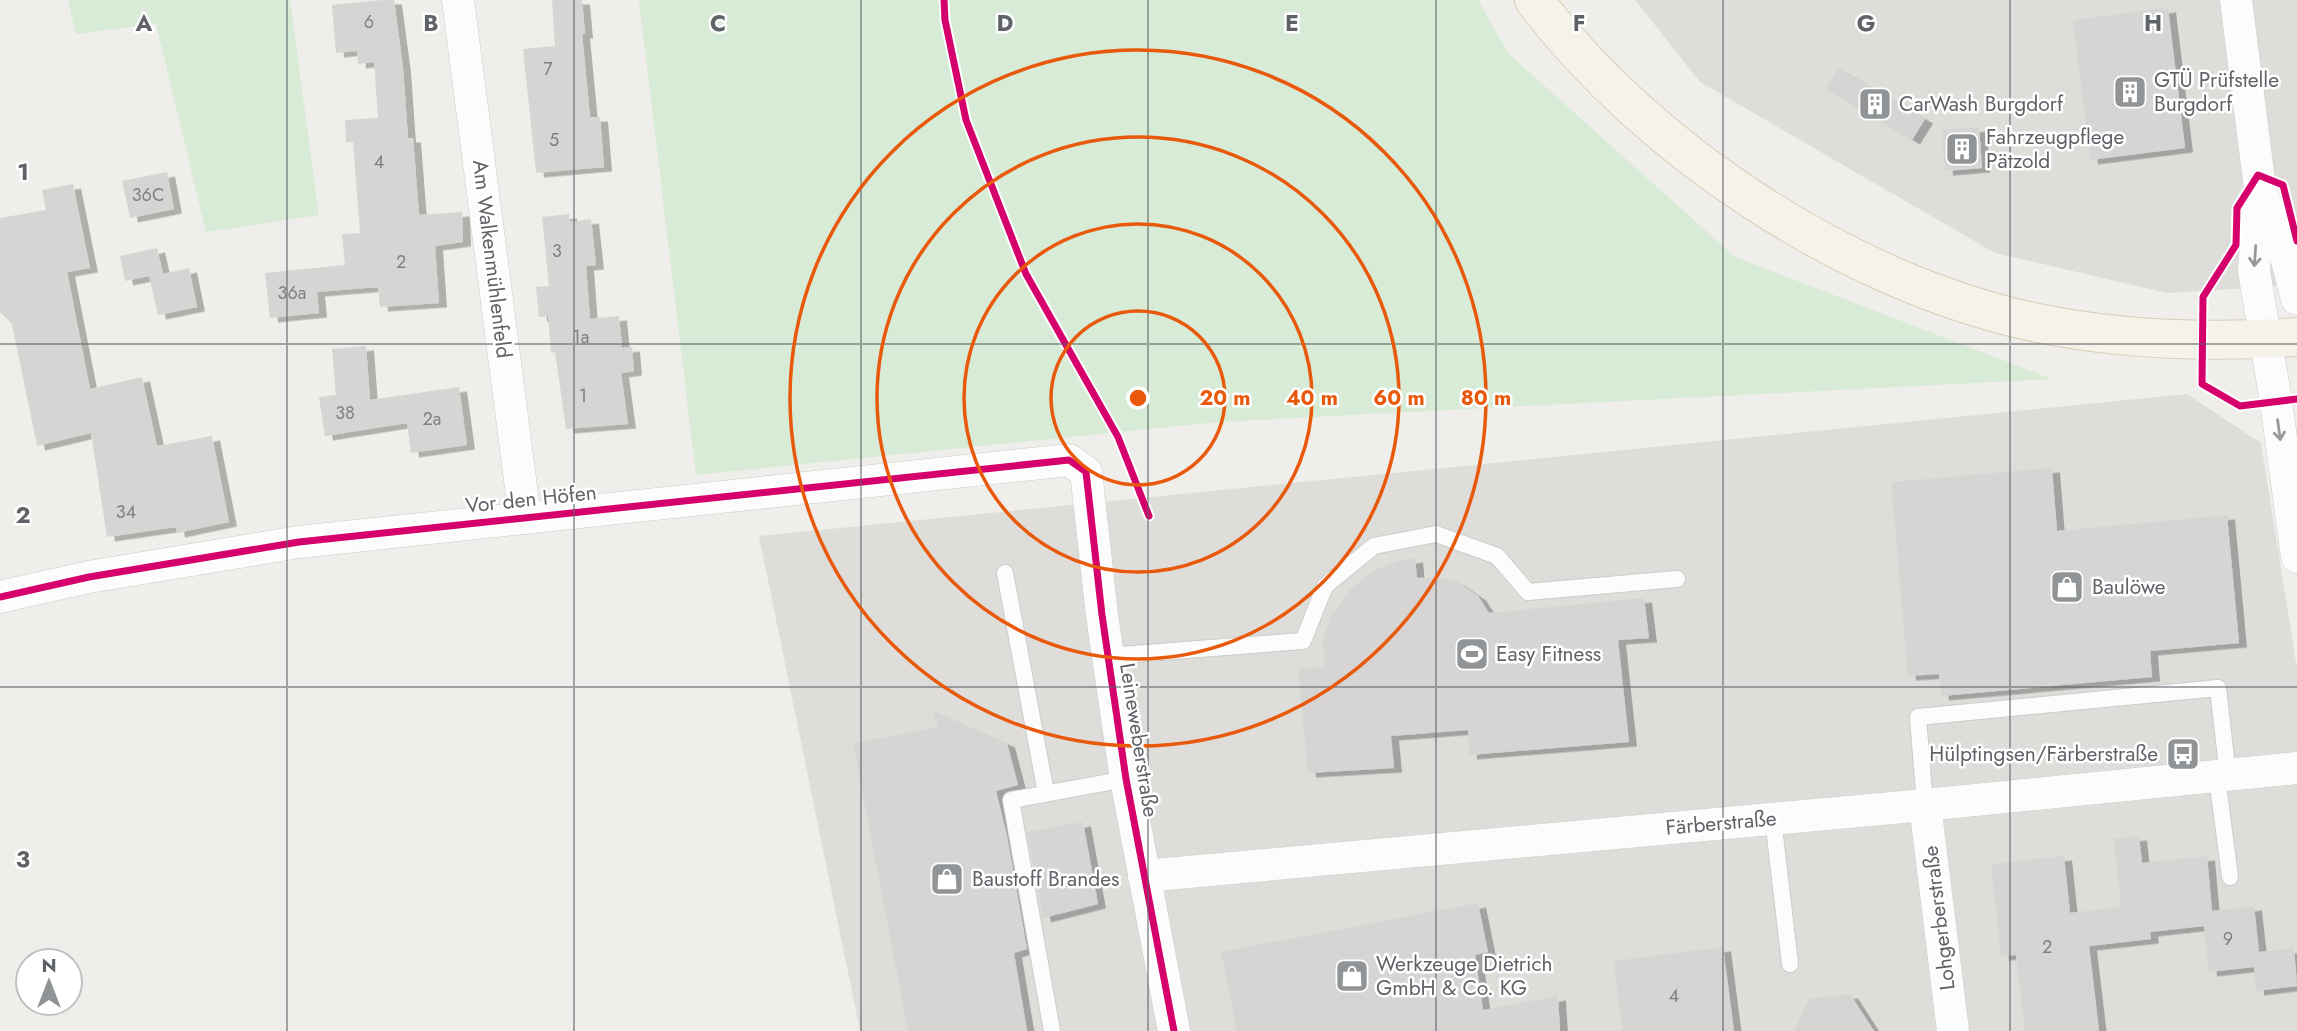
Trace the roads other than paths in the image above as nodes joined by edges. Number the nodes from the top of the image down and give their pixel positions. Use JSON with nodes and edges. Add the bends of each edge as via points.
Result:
{"nodes":[{"id":1,"x":458,"y":0,"type":"edge"},
{"id":2,"x":1534,"y":0,"type":"edge"},
{"id":3,"x":2236,"y":0,"type":"edge"},
{"id":4,"x":2260,"y":188,"type":"junction"},
{"id":5,"x":2297,"y":299,"type":"edge"},
{"id":6,"x":2281,"y":338,"type":"edge"},
{"id":7,"x":1069,"y":460,"type":"joint"},
{"id":8,"x":525,"y":517,"type":"junction"},
{"id":9,"x":2297,"y":557,"type":"edge"},
{"id":10,"x":1005,"y":573,"type":"dead end"},
{"id":11,"x":1677,"y":579,"type":"dead end"},
{"id":12,"x":0,"y":597,"type":"edge"},
{"id":13,"x":1108,"y":656,"type":"junction"},
{"id":14,"x":2297,"y":747,"type":"edge"},
{"id":15,"x":2284,"y":769,"type":"edge"},
{"id":16,"x":2223,"y":776,"type":"junction"},
{"id":17,"x":1126,"y":779,"type":"junction"},
{"id":18,"x":1046,"y":793,"type":"junction"},
{"id":19,"x":1925,"y":805,"type":"junction"},
{"id":20,"x":1773,"y":819,"type":"junction"},
{"id":21,"x":1144,"y":876,"type":"junction"},
{"id":22,"x":2230,"y":877,"type":"dead end"},
{"id":23,"x":1790,"y":964,"type":"dead end"},
{"id":24,"x":1052,"y":1031,"type":"edge"},
{"id":25,"x":1174,"y":1031,"type":"edge"},
{"id":26,"x":1952,"y":1031,"type":"edge"}],
"edges":[{"from":1,"to":8,"type":"street","name":"Am Walkenmühlenfeld"},
{"from":2,"to":6,"type":"main road","via":[[1577,51],[1670,138],[1755,201],[1856,258],[1949,298],[2032,321],[2160,338]]},
{"from":3,"to":4,"type":"street"},
{"from":4,"to":5,"type":"street"},
{"from":4,"to":6,"type":"street","one_way":true,"via":[[2254,271]]},
{"from":6,"to":9,"type":"street","one_way":true,"via":[[2276,401]]},
{"from":7,"to":8,"type":"street","name":"Vor den Höfen"},
{"from":7,"to":13,"type":"street","name":"Leineweberstraße","via":[[1086,472]]},
{"from":8,"to":12,"type":"street","name":"Vor den Höfen","via":[[299,542],[89,577]]},
{"from":10,"to":18,"type":"lane"},
{"from":11,"to":13,"type":"lane","via":[[1528,592],[1497,556],[1436,534],[1374,546],[1325,586],[1303,642]]},
{"from":13,"to":17,"type":"street","name":"Leineweberstraße"},
{"from":14,"to":15,"type":"street"},
{"from":15,"to":16,"type":"street","name":"Färberstraße"},
{"from":16,"to":19,"type":"street","name":"Färberstraße"},
{"from":16,"to":19,"type":"lane","via":[[2218,688],[1918,717]]},
{"from":16,"to":22,"type":"lane"},
{"from":17,"to":18,"type":"lane"},
{"from":17,"to":21,"type":"street","name":"Leineweberstraße"},
{"from":18,"to":24,"type":"lane","via":[[1011,800]]},
{"from":19,"to":20,"type":"street","name":"Färberstraße"},
{"from":19,"to":26,"type":"street","name":"Lohgerberstraße"},
{"from":20,"to":21,"type":"street","name":"Färberstraße"},
{"from":20,"to":23,"type":"lane"},
{"from":21,"to":25,"type":"street","name":"Leineweberstraße"}]}
